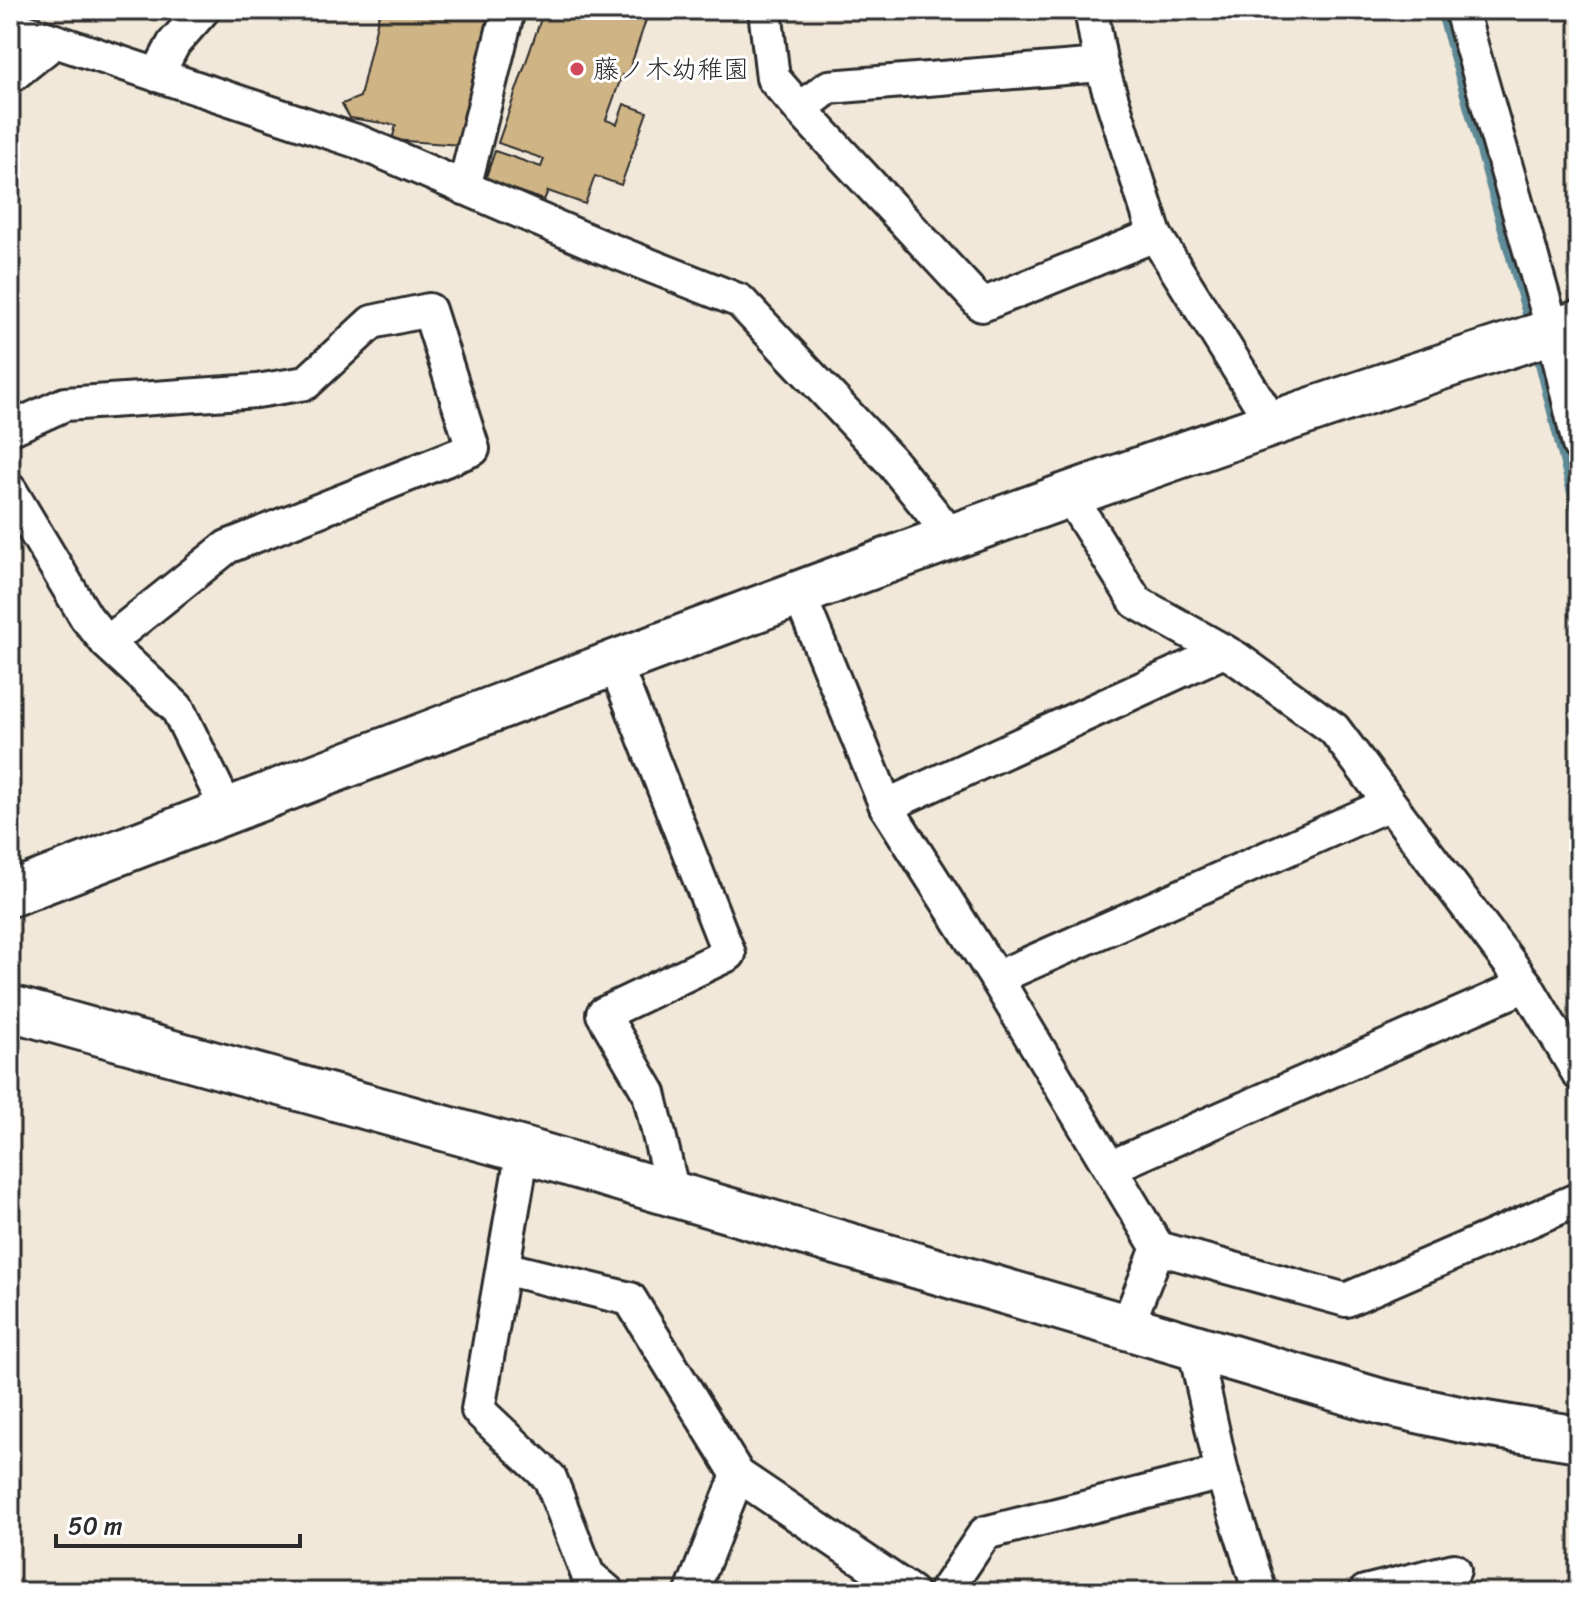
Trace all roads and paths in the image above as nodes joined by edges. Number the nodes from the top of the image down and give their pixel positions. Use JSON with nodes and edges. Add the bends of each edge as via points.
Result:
{"nodes":[{"id":1,"x":203,"y":10,"type":"edge"},
{"id":2,"x":508,"y":10,"type":"edge"},
{"id":3,"x":765,"y":10,"type":"edge"},
{"id":4,"x":1091,"y":10,"type":"edge"},
{"id":5,"x":1461,"y":10,"type":"edge"},
{"id":6,"x":10,"y":26,"type":"edge"},
{"id":7,"x":54,"y":42,"type":"junction"},
{"id":8,"x":1101,"y":65,"type":"junction"},
{"id":9,"x":157,"y":75,"type":"junction"},
{"id":10,"x":10,"y":77,"type":"edge"},
{"id":11,"x":800,"y":109,"type":"junction"},
{"id":12,"x":464,"y":188,"type":"junction"},
{"id":13,"x":1155,"y":235,"type":"junction"},
{"id":14,"x":1550,"y":332,"type":"edge"},
{"id":15,"x":1271,"y":421,"type":"junction"},
{"id":16,"x":10,"y":429,"type":"edge"},
{"id":17,"x":1579,"y":445,"type":"edge"},
{"id":18,"x":10,"y":490,"type":"edge"},
{"id":19,"x":1068,"y":493,"type":"junction"},
{"id":20,"x":952,"y":537,"type":"junction"},
{"id":21,"x":799,"y":594,"type":"junction"},
{"id":22,"x":107,"y":643,"type":"junction"},
{"id":23,"x":1224,"y":651,"type":"junction"},
{"id":24,"x":615,"y":664,"type":"junction"},
{"id":25,"x":1389,"y":804,"type":"junction"},
{"id":26,"x":886,"y":806,"type":"junction"},
{"id":27,"x":228,"y":811,"type":"junction"},
{"id":28,"x":10,"y":894,"type":"edge"},
{"id":29,"x":996,"y":978,"type":"junction"},
{"id":30,"x":1526,"y":985,"type":"junction"},
{"id":31,"x":10,"y":1008,"type":"edge"},
{"id":32,"x":1579,"y":1074,"type":"edge"},
{"id":33,"x":523,"y":1150,"type":"junction"},
{"id":34,"x":1111,"y":1167,"type":"junction"},
{"id":35,"x":673,"y":1193,"type":"junction"},
{"id":36,"x":1579,"y":1199,"type":"edge"},
{"id":37,"x":1158,"y":1248,"type":"junction"},
{"id":38,"x":503,"y":1268,"type":"junction"},
{"id":39,"x":1127,"y":1326,"type":"junction"},
{"id":40,"x":1194,"y":1346,"type":"junction"},
{"id":41,"x":1579,"y":1439,"type":"edge"},
{"id":42,"x":1222,"y":1473,"type":"junction"},
{"id":43,"x":738,"y":1475,"type":"junction"},
{"id":44,"x":1454,"y":1570,"type":"dead end"},
{"id":45,"x":869,"y":1580,"type":"edge"},
{"id":46,"x":608,"y":1592,"type":"edge"},
{"id":47,"x":692,"y":1592,"type":"edge"},
{"id":48,"x":911,"y":1592,"type":"edge"},
{"id":49,"x":945,"y":1592,"type":"edge"},
{"id":50,"x":1260,"y":1592,"type":"edge"},
{"id":51,"x":1365,"y":1592,"type":"edge"}],
"edges":[{"from":1,"to":9,"type":"street","via":[[174,43]]},
{"from":2,"to":12,"type":"street"},
{"from":3,"to":11,"type":"street","via":[[773,78]]},
{"from":4,"to":8,"type":"street"},
{"from":5,"to":14,"type":"street"},
{"from":6,"to":7,"type":"street"},
{"from":7,"to":9,"type":"street"},
{"from":7,"to":10,"type":"street"},
{"from":8,"to":11,"type":"street","via":[[829,87]]},
{"from":8,"to":13,"type":"street"},
{"from":9,"to":12,"type":"street","via":[[359,142]]},
{"from":11,"to":13,"type":"street","via":[[982,305]]},
{"from":12,"to":20,"type":"street","via":[[740,301],[890,460]]},
{"from":13,"to":15,"type":"street"},
{"from":14,"to":15,"type":"street"},
{"from":14,"to":17,"type":"street"},
{"from":15,"to":19,"type":"street"},
{"from":16,"to":22,"type":"street","via":[[65,404],[306,383],[372,322],[429,310],[473,449],[227,547]]},
{"from":18,"to":22,"type":"street"},
{"from":19,"to":20,"type":"street"},
{"from":19,"to":23,"type":"street","via":[[1136,602]]},
{"from":20,"to":21,"type":"street"},
{"from":21,"to":24,"type":"street"},
{"from":21,"to":26,"type":"street"},
{"from":22,"to":27,"type":"street","via":[[177,708]]},
{"from":23,"to":25,"type":"street","via":[[1334,729]]},
{"from":23,"to":26,"type":"street"},
{"from":24,"to":27,"type":"street"},
{"from":24,"to":35,"type":"street","via":[[729,954],[603,1014],[649,1093]]},
{"from":25,"to":29,"type":"street"},
{"from":25,"to":30,"type":"street"},
{"from":26,"to":29,"type":"street"},
{"from":27,"to":28,"type":"street"},
{"from":29,"to":34,"type":"street"},
{"from":30,"to":32,"type":"street"},
{"from":30,"to":34,"type":"street"},
{"from":31,"to":33,"type":"street"},
{"from":33,"to":35,"type":"street"},
{"from":33,"to":38,"type":"street"},
{"from":34,"to":37,"type":"street"},
{"from":35,"to":39,"type":"street"},
{"from":36,"to":37,"type":"street","via":[[1346,1300]]},
{"from":37,"to":39,"type":"street"},
{"from":38,"to":43,"type":"street","via":[[630,1299]]},
{"from":38,"to":46,"type":"street","via":[[478,1410],[550,1478],[588,1575]]},
{"from":39,"to":40,"type":"street"},
{"from":40,"to":41,"type":"street","via":[[1382,1402]]},
{"from":40,"to":42,"type":"street"},
{"from":42,"to":49,"type":"street","via":[[985,1533]]},
{"from":42,"to":50,"type":"street"},
{"from":43,"to":45,"type":"street"},
{"from":43,"to":47,"type":"street"},
{"from":44,"to":51,"type":"street"},
{"from":45,"to":48,"type":"street"}]}
